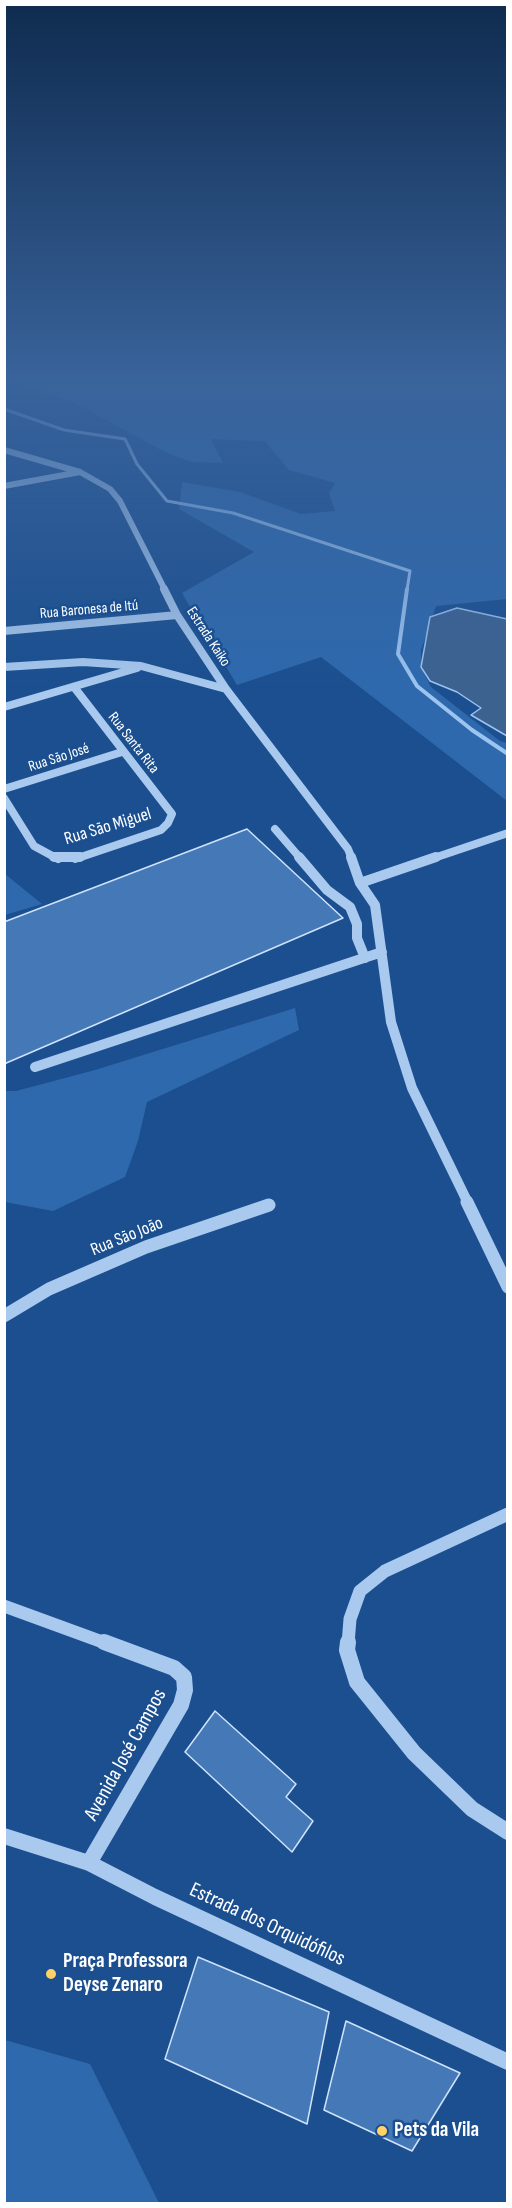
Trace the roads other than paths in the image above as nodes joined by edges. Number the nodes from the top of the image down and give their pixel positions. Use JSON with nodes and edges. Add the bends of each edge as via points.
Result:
{"nodes":[{"id":1,"x":20,"y":483,"type":"edge"},
{"id":2,"x":99,"y":483,"type":"edge"},
{"id":3,"x":4,"y":486,"type":"edge"},
{"id":4,"x":177,"y":615,"type":"junction"},
{"id":5,"x":4,"y":631,"type":"edge"},
{"id":6,"x":141,"y":666,"type":"junction"},
{"id":7,"x":4,"y":667,"type":"edge"},
{"id":8,"x":74,"y":687,"type":"junction"},
{"id":9,"x":226,"y":689,"type":"junction"},
{"id":10,"x":4,"y":707,"type":"edge"},
{"id":11,"x":122,"y":752,"type":"junction"},
{"id":12,"x":4,"y":789,"type":"edge"},
{"id":13,"x":4,"y":798,"type":"edge"},
{"id":14,"x":172,"y":814,"type":"joint"},
{"id":15,"x":275,"y":829,"type":"dead end"},
{"id":16,"x":507,"y":833,"type":"edge"},
{"id":17,"x":360,"y":883,"type":"junction"},
{"id":18,"x":381,"y":952,"type":"junction"},
{"id":19,"x":365,"y":958,"type":"junction"},
{"id":20,"x":35,"y":1067,"type":"dead end"},
{"id":21,"x":269,"y":1205,"type":"dead end"},
{"id":22,"x":507,"y":1287,"type":"edge"},
{"id":23,"x":4,"y":1316,"type":"edge"},
{"id":24,"x":507,"y":1514,"type":"edge"},
{"id":25,"x":4,"y":1606,"type":"edge"},
{"id":26,"x":507,"y":1832,"type":"edge"},
{"id":27,"x":4,"y":1836,"type":"edge"},
{"id":28,"x":89,"y":1863,"type":"junction"},
{"id":29,"x":507,"y":2062,"type":"edge"}],
"edges":[{"from":1,"to":3,"type":"street"},
{"from":2,"to":4,"type":"street","name":"Estrada Kaiko","via":[[120,501]]},
{"from":4,"to":5,"type":"street","name":"Rua Baronesa de Itú"},
{"from":4,"to":9,"type":"street","name":"Estrada Kaiko"},
{"from":6,"to":7,"type":"street","via":[[83,662]]},
{"from":6,"to":8,"type":"street"},
{"from":6,"to":9,"type":"street"},
{"from":8,"to":10,"type":"street"},
{"from":8,"to":11,"type":"street","name":"Rua Santa Rita"},
{"from":9,"to":17,"type":"street","name":"Estrada Kaiko","via":[[348,849]]},
{"from":11,"to":12,"type":"street","name":"Rua São José"},
{"from":11,"to":14,"type":"street","name":"Rua Santa Rita"},
{"from":13,"to":14,"type":"street","name":"Rua São Miguel","via":[[34,846],[58,859],[75,859],[161,830]]},
{"from":15,"to":19,"type":"street","via":[[327,890],[350,907]]},
{"from":16,"to":17,"type":"street"},
{"from":17,"to":18,"type":"street","name":"Estrada Kaiko","via":[[375,905]]},
{"from":18,"to":19,"type":"street"},
{"from":18,"to":22,"type":"street","name":"Estrada Kaiko","via":[[391,1022],[412,1088]]},
{"from":19,"to":20,"type":"street"},
{"from":21,"to":23,"type":"street","name":"Rua São João","via":[[146,1247],[49,1289]]},
{"from":24,"to":26,"type":"street","via":[[385,1571],[360,1592],[350,1619],[347,1650],[357,1682],[414,1753],[472,1809]]},
{"from":25,"to":28,"type":"street","name":"Avenida José Campos","via":[[174,1668],[184,1677],[181,1705]]},
{"from":27,"to":28,"type":"street","name":"Estrada dos Orquidófilos"},
{"from":28,"to":29,"type":"street","name":"Estrada dos Orquidófilos"}]}
